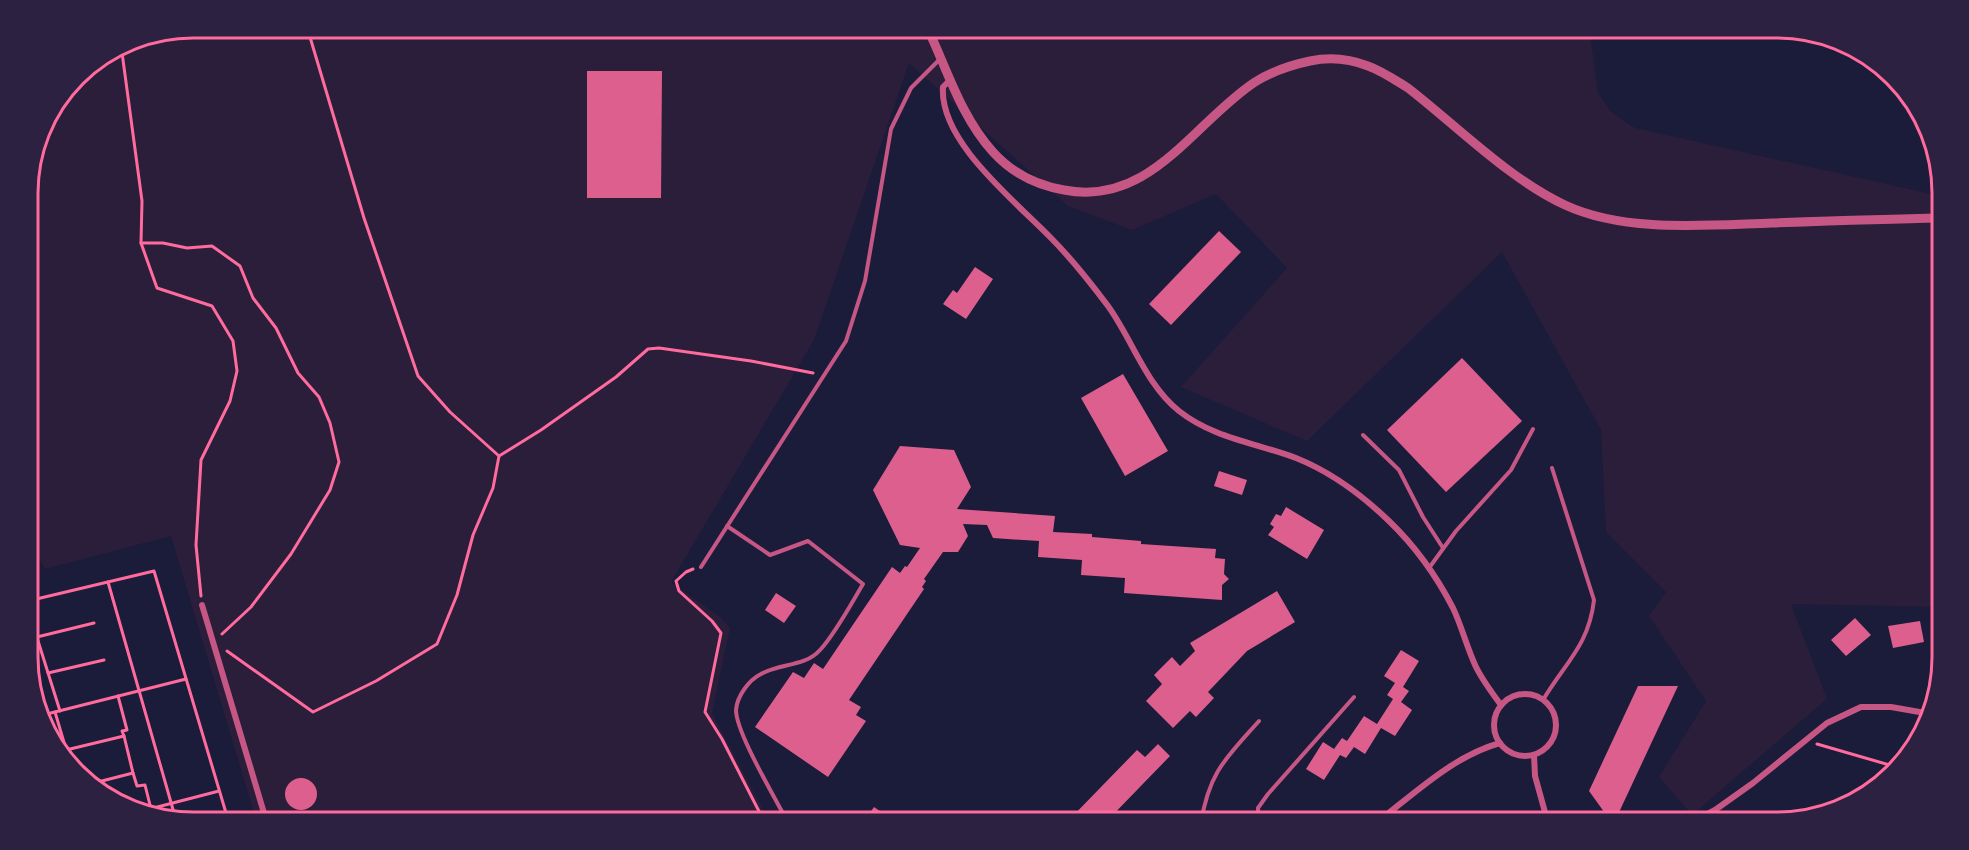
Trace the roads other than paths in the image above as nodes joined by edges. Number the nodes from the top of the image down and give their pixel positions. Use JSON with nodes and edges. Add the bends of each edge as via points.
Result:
{"nodes":[{"id":1,"x":932,"y":37,"type":"edge"},
{"id":2,"x":942,"y":58,"type":"junction"},
{"id":3,"x":950,"y":80,"type":"junction"},
{"id":4,"x":1932,"y":218,"type":"edge"},
{"id":5,"x":1533,"y":429,"type":"dead end"},
{"id":6,"x":1363,"y":435,"type":"dead end"},
{"id":7,"x":1552,"y":468,"type":"dead end"},
{"id":8,"x":727,"y":526,"type":"junction"},
{"id":9,"x":1443,"y":548,"type":"junction"},
{"id":10,"x":700,"y":567,"type":"road end"},
{"id":11,"x":1428,"y":569,"type":"junction"},
{"id":12,"x":202,"y":605,"type":"road end"},
{"id":13,"x":1354,"y":697,"type":"dead end"},
{"id":14,"x":1543,"y":700,"type":"junction"},
{"id":15,"x":1501,"y":705,"type":"junction"},
{"id":16,"x":1921,"y":712,"type":"edge"},
{"id":17,"x":1259,"y":721,"type":"dead end"},
{"id":18,"x":1500,"y":743,"type":"junction"},
{"id":19,"x":1534,"y":755,"type":"junction"},
{"id":20,"x":264,"y":812,"type":"edge"},
{"id":21,"x":782,"y":812,"type":"edge"},
{"id":22,"x":1203,"y":812,"type":"edge"},
{"id":23,"x":1258,"y":812,"type":"edge"},
{"id":24,"x":1391,"y":812,"type":"edge"},
{"id":25,"x":1545,"y":812,"type":"edge"},
{"id":26,"x":1711,"y":812,"type":"edge"}],
"edges":[{"from":1,"to":2,"type":"street"},
{"from":2,"to":3,"type":"street"},
{"from":2,"to":8,"type":"lane","via":[[911,88],[891,129],[865,281],[846,341]]},
{"from":3,"to":4,"type":"street","via":[[980,135],[1008,166],[1035,183],[1070,191],[1107,190],[1141,177],[1255,82],[1298,64],[1336,59],[1368,65],[1387,75],[1528,183],[1587,213],[1667,224]]},
{"from":3,"to":11,"type":"street","via":[[943,87],[942,98],[950,126],[962,146],[1092,284],[1160,390],[1178,410],[1218,433],[1295,458],[1351,488],[1391,522]]},
{"from":5,"to":9,"type":"lane","via":[[1511,470]]},
{"from":6,"to":9,"type":"lane","via":[[1399,470]]},
{"from":7,"to":14,"type":"lane","via":[[1593,600],[1592,619],[1582,644]]},
{"from":8,"to":10,"type":"lane"},
{"from":8,"to":21,"type":"lane","via":[[770,555],[808,541],[864,584],[820,650],[806,661],[761,674],[744,688],[736,709],[740,729]]},
{"from":9,"to":11,"type":"lane"},
{"from":11,"to":15,"type":"street","via":[[1454,610],[1476,667]]},
{"from":12,"to":20,"type":"street"},
{"from":13,"to":23,"type":"lane","via":[[1268,794]]},
{"from":14,"to":15,"type":"street","via":[[1519,694]]},
{"from":14,"to":19,"type":"street","via":[[1554,714],[1555,733],[1544,750]]},
{"from":15,"to":18,"type":"street","via":[[1494,722]]},
{"from":16,"to":26,"type":"street","via":[[1861,706],[1827,723]]},
{"from":17,"to":22,"type":"lane","via":[[1222,762],[1209,786]]},
{"from":18,"to":19,"type":"street","via":[[1516,755]]},
{"from":18,"to":24,"type":"street","via":[[1479,749],[1456,763]]},
{"from":19,"to":25,"type":"street"}]}
